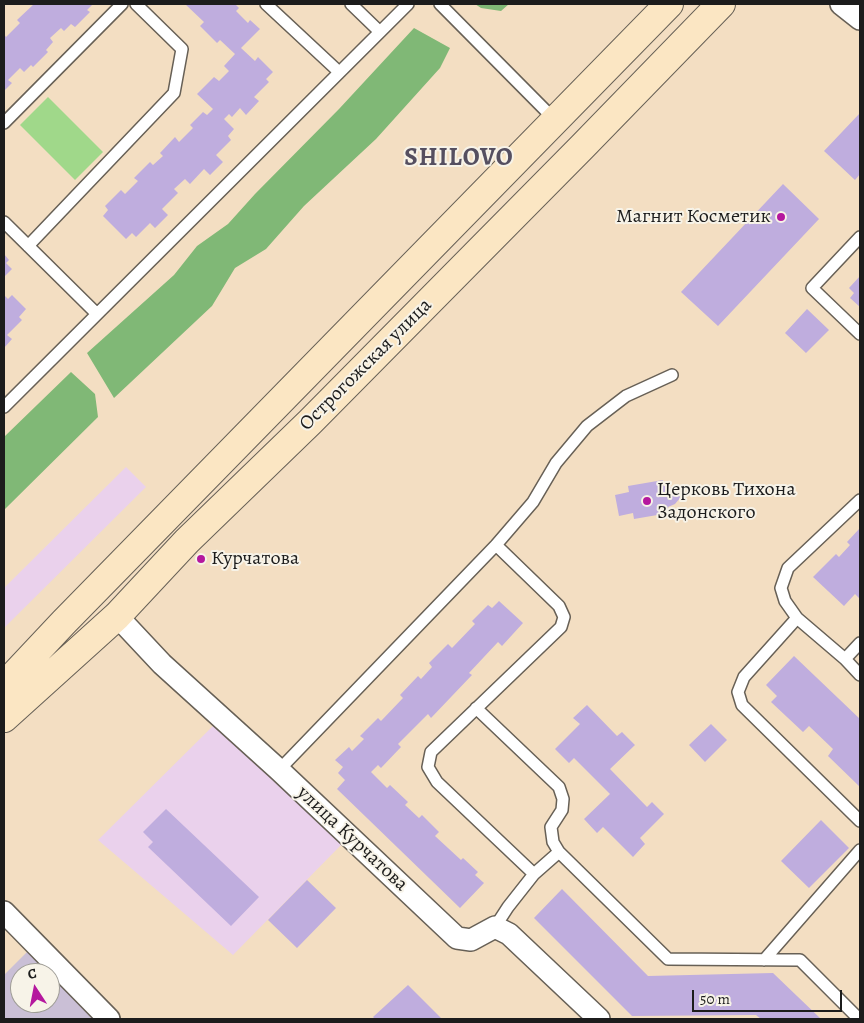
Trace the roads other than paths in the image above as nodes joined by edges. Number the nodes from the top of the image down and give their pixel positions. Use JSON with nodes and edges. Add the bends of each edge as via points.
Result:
{"nodes":[{"id":1,"x":122,"y":4,"type":"edge"},
{"id":2,"x":136,"y":4,"type":"edge"},
{"id":3,"x":266,"y":4,"type":"edge"},
{"id":4,"x":351,"y":4,"type":"edge"},
{"id":5,"x":408,"y":4,"type":"edge"},
{"id":6,"x":440,"y":4,"type":"edge"},
{"id":7,"x":669,"y":4,"type":"edge"},
{"id":8,"x":721,"y":4,"type":"edge"},
{"id":9,"x":841,"y":4,"type":"edge"},
{"id":10,"x":860,"y":19,"type":"edge"},
{"id":11,"x":380,"y":32,"type":"junction"},
{"id":12,"x":339,"y":72,"type":"junction"},
{"id":13,"x":554,"y":120,"type":"junction"},
{"id":14,"x":4,"y":123,"type":"edge"},
{"id":15,"x":4,"y":222,"type":"edge"},
{"id":16,"x":860,"y":236,"type":"edge"},
{"id":17,"x":28,"y":246,"type":"junction"},
{"id":18,"x":97,"y":314,"type":"junction"},
{"id":19,"x":860,"y":334,"type":"edge"},
{"id":20,"x":672,"y":375,"type":"dead end"},
{"id":21,"x":4,"y":408,"type":"edge"},
{"id":22,"x":860,"y":500,"type":"edge"},
{"id":23,"x":496,"y":545,"type":"junction"},
{"id":24,"x":117,"y":616,"type":"junction"},
{"id":25,"x":797,"y":618,"type":"junction"},
{"id":26,"x":860,"y":643,"type":"edge"},
{"id":27,"x":845,"y":659,"type":"junction"},
{"id":28,"x":860,"y":674,"type":"edge"},
{"id":29,"x":4,"y":686,"type":"edge"},
{"id":30,"x":476,"y":708,"type":"junction"},
{"id":31,"x":4,"y":718,"type":"edge"},
{"id":32,"x":278,"y":770,"type":"junction"},
{"id":33,"x":860,"y":820,"type":"edge"},
{"id":34,"x":860,"y":850,"type":"edge"},
{"id":35,"x":559,"y":852,"type":"junction"},
{"id":36,"x":534,"y":874,"type":"junction"},
{"id":37,"x":4,"y":912,"type":"edge"},
{"id":38,"x":494,"y":927,"type":"junction"},
{"id":39,"x":764,"y":960,"type":"junction"},
{"id":40,"x":108,"y":1019,"type":"edge"},
{"id":41,"x":599,"y":1019,"type":"edge"},
{"id":42,"x":859,"y":1019,"type":"edge"}],
"edges":[{"from":1,"to":14,"type":"lane"},
{"from":2,"to":17,"type":"lane","via":[[182,49],[174,93]]},
{"from":3,"to":12,"type":"lane"},
{"from":4,"to":11,"type":"lane"},
{"from":5,"to":11,"type":"lane"},
{"from":6,"to":13,"type":"lane"},
{"from":7,"to":13,"type":"street"},
{"from":8,"to":24,"type":"street","name":"Острогожская улица","via":[[324,408],[187,541]]},
{"from":9,"to":10,"type":"street"},
{"from":11,"to":12,"type":"lane"},
{"from":12,"to":18,"type":"lane"},
{"from":13,"to":29,"type":"street"},
{"from":15,"to":17,"type":"lane"},
{"from":16,"to":19,"type":"lane","via":[[812,288]]},
{"from":17,"to":18,"type":"lane"},
{"from":18,"to":21,"type":"lane"},
{"from":20,"to":23,"type":"lane","via":[[626,396],[587,426]]},
{"from":22,"to":25,"type":"lane","via":[[788,568],[781,588],[785,601]]},
{"from":23,"to":30,"type":"lane","via":[[559,606],[564,617],[561,626]]},
{"from":23,"to":32,"type":"lane"},
{"from":24,"to":31,"type":"street","name":"Острогожская улица"},
{"from":24,"to":32,"type":"street","name":"улица Курчатова","via":[[162,664]]},
{"from":25,"to":27,"type":"lane"},
{"from":25,"to":33,"type":"lane","via":[[744,677],[738,692],[742,705]]},
{"from":26,"to":27,"type":"lane"},
{"from":27,"to":28,"type":"lane"},
{"from":30,"to":35,"type":"lane","via":[[559,787],[562,810],[551,827],[553,842]]},
{"from":30,"to":36,"type":"lane","via":[[431,752],[428,766],[437,782]]},
{"from":32,"to":38,"type":"street","name":"улица Курчатова","via":[[457,938],[470,940]]},
{"from":34,"to":39,"type":"lane"},
{"from":35,"to":36,"type":"lane"},
{"from":35,"to":39,"type":"lane","via":[[668,959]]},
{"from":36,"to":38,"type":"lane"},
{"from":37,"to":40,"type":"street"},
{"from":38,"to":41,"type":"street","via":[[509,934]]},
{"from":39,"to":42,"type":"lane","via":[[800,960]]}]}
